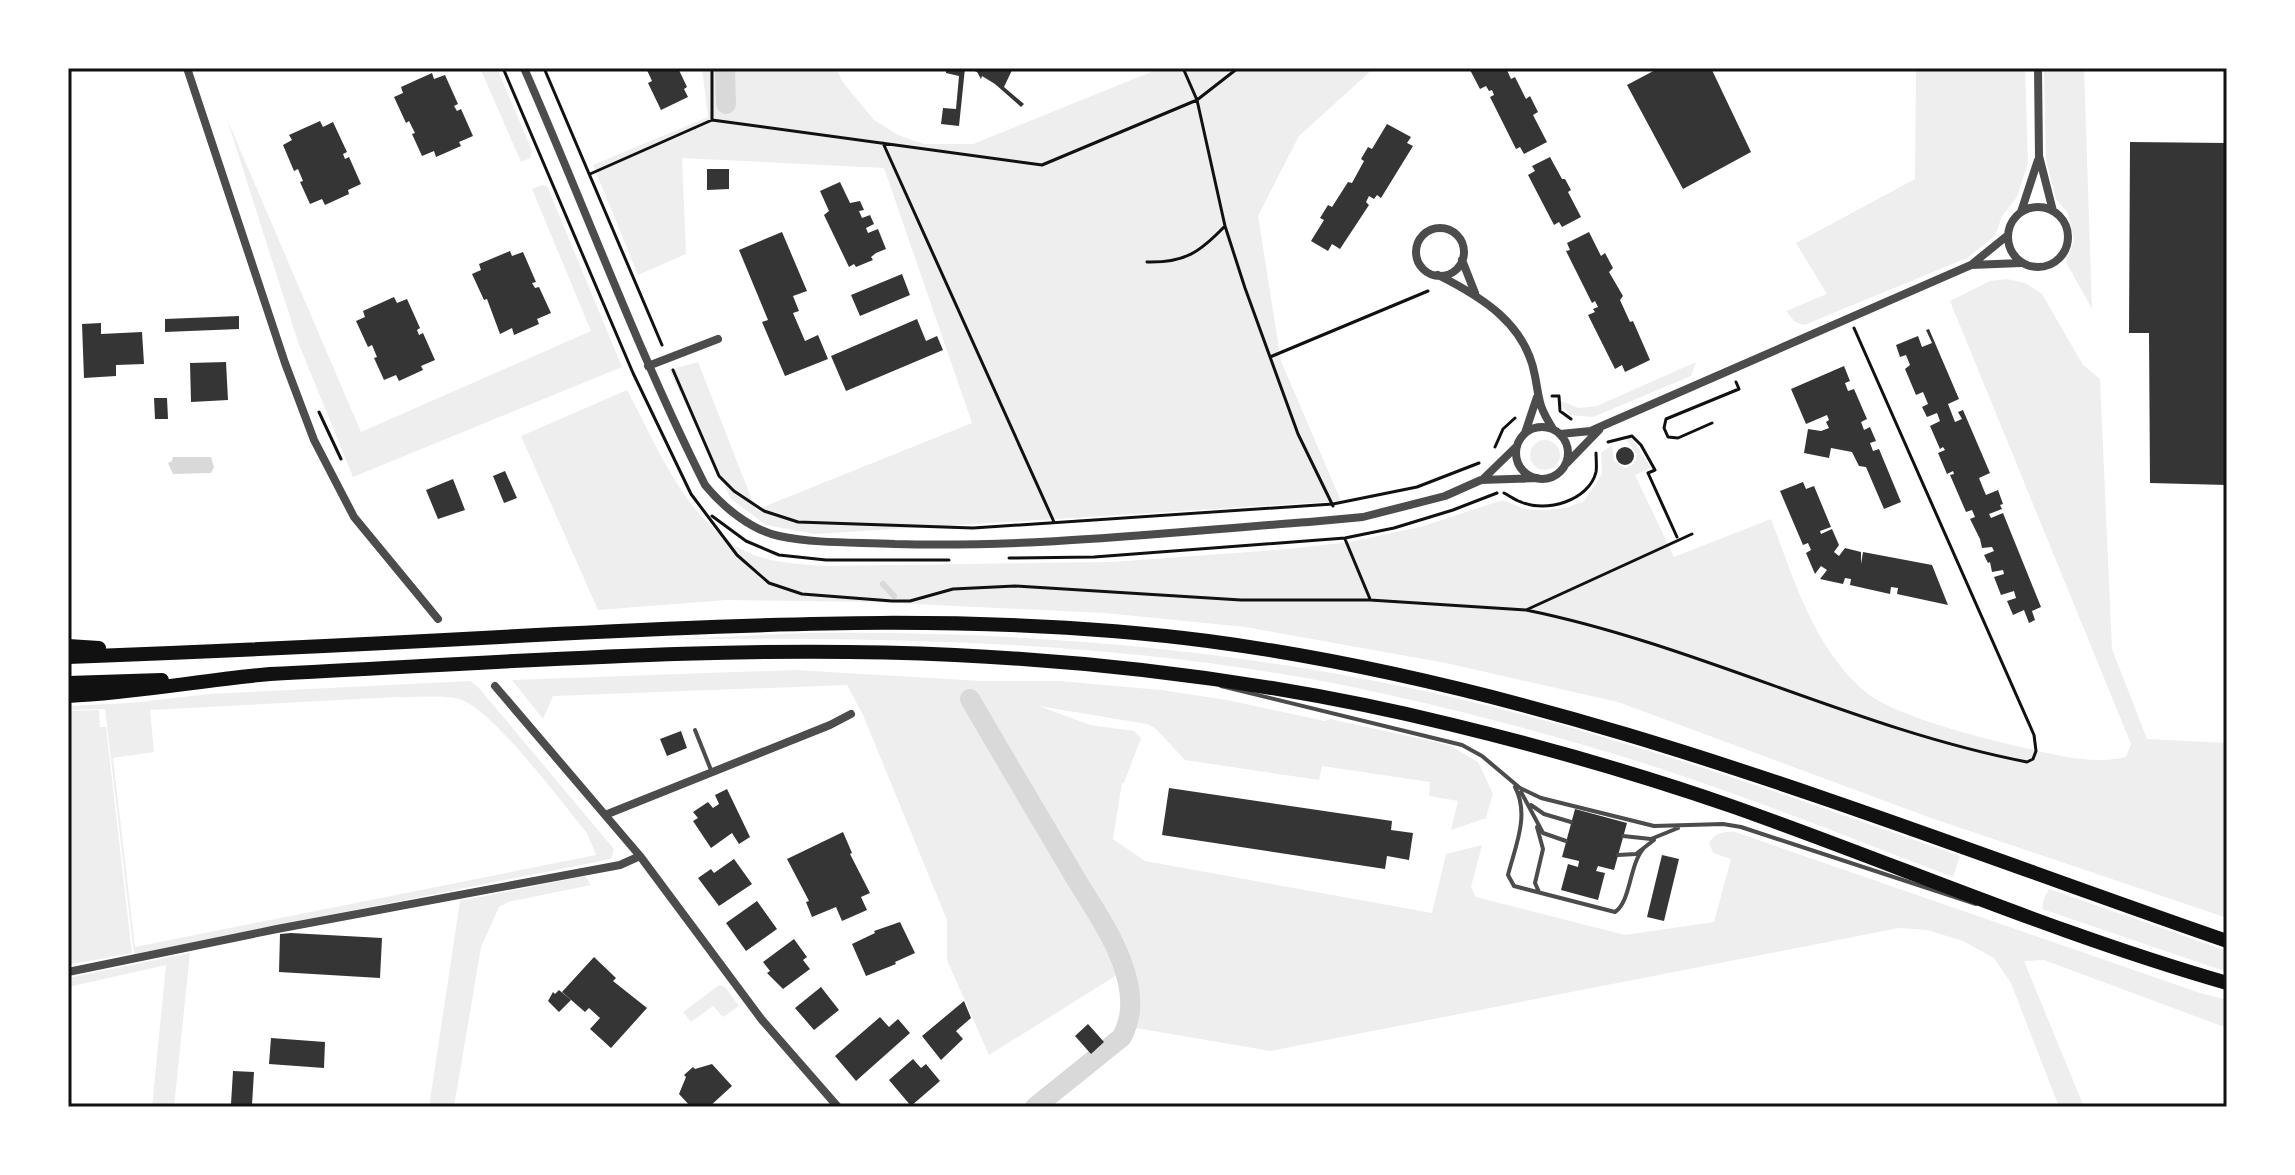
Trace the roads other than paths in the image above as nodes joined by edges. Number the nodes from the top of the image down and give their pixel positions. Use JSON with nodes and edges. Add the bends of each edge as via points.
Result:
{"nodes":[{"id":1,"x":187,"y":68,"type":"edge"},
{"id":2,"x":524,"y":68,"type":"edge"},
{"id":3,"x":2038,"y":68,"type":"edge"},
{"id":4,"x":2039,"y":156,"type":"junction"},
{"id":5,"x":2053,"y":211,"type":"junction"},
{"id":6,"x":2021,"y":212,"type":"junction"},
{"id":7,"x":2008,"y":235,"type":"junction"},
{"id":8,"x":1462,"y":260,"type":"junction"},
{"id":9,"x":2022,"y":263,"type":"junction"},
{"id":10,"x":1971,"y":265,"type":"junction"},
{"id":11,"x":1438,"y":275,"type":"junction"},
{"id":12,"x":1476,"y":294,"type":"junction"},
{"id":13,"x":718,"y":339,"type":"dead end"},
{"id":14,"x":648,"y":366,"type":"junction"},
{"id":15,"x":1537,"y":396,"type":"junction"},
{"id":16,"x":1602,"y":426,"type":"junction"},
{"id":17,"x":1557,"y":432,"type":"junction"},
{"id":18,"x":1525,"y":434,"type":"junction"},
{"id":19,"x":1517,"y":446,"type":"junction"},
{"id":20,"x":1565,"y":465,"type":"junction"},
{"id":21,"x":1537,"y":478,"type":"junction"},
{"id":22,"x":1481,"y":480,"type":"junction"},
{"id":23,"x":438,"y":619,"type":"dead end"},
{"id":24,"x":68,"y":646,"type":"edge"},
{"id":25,"x":219,"y":651,"type":"junction"},
{"id":26,"x":68,"y":657,"type":"edge"},
{"id":27,"x":1157,"y":672,"type":"junction"},
{"id":28,"x":270,"y":674,"type":"junction"},
{"id":29,"x":68,"y":683,"type":"edge"},
{"id":30,"x":495,"y":686,"type":"dead end"},
{"id":31,"x":68,"y":696,"type":"edge"},
{"id":32,"x":851,"y":714,"type":"dead end"},
{"id":33,"x":695,"y":730,"type":"dead end"},
{"id":34,"x":712,"y":773,"type":"junction"},
{"id":35,"x":1511,"y":781,"type":"junction"},
{"id":36,"x":1527,"y":801,"type":"junction"},
{"id":37,"x":605,"y":815,"type":"junction"},
{"id":38,"x":1535,"y":821,"type":"junction"},
{"id":39,"x":1571,"y":822,"type":"dead end"},
{"id":40,"x":1690,"y":825,"type":"junction"},
{"id":41,"x":1623,"y":836,"type":"dead end"},
{"id":42,"x":1661,"y":836,"type":"junction"},
{"id":43,"x":1566,"y":841,"type":"dead end"},
{"id":44,"x":1643,"y":849,"type":"junction"},
{"id":45,"x":1618,"y":855,"type":"dead end"},
{"id":46,"x":640,"y":856,"type":"junction"},
{"id":47,"x":1544,"y":894,"type":"junction"},
{"id":48,"x":2040,"y":920,"type":"junction"},
{"id":49,"x":2227,"y":941,"type":"edge"},
{"id":50,"x":68,"y":972,"type":"edge"},
{"id":51,"x":2227,"y":983,"type":"edge"},
{"id":52,"x":838,"y":1107,"type":"edge"}],
"edges":[{"from":1,"to":23,"type":"street","via":[[314,440],[354,517]]},
{"from":2,"to":14,"type":"street"},
{"from":3,"to":4,"type":"street"},
{"from":4,"to":5,"type":"street"},
{"from":4,"to":6,"type":"street"},
{"from":5,"to":6,"type":"street","via":[[2034,207]]},
{"from":5,"to":9,"type":"street","via":[[2068,234],[2065,251],[2042,267]]},
{"from":6,"to":7,"type":"street"},
{"from":7,"to":9,"type":"street","via":[[2010,250]]},
{"from":7,"to":10,"type":"street"},
{"from":8,"to":11,"type":"street","via":[[1452,272]]},
{"from":8,"to":11,"type":"street","via":[[1462,245],[1454,232],[1430,230],[1419,240],[1416,256],[1424,269]]},
{"from":8,"to":12,"type":"street"},
{"from":9,"to":10,"type":"street"},
{"from":10,"to":16,"type":"street"},
{"from":11,"to":12,"type":"street"},
{"from":12,"to":15,"type":"street","via":[[1526,343]]},
{"from":13,"to":14,"type":"street"},
{"from":14,"to":22,"type":"street","via":[[705,485],[719,502],[777,536],[983,545],[1338,519],[1445,496]]},
{"from":15,"to":17,"type":"street"},
{"from":15,"to":18,"type":"street"},
{"from":16,"to":17,"type":"street"},
{"from":16,"to":20,"type":"street"},
{"from":17,"to":18,"type":"street","via":[[1535,427]]},
{"from":17,"to":20,"type":"street","via":[[1568,449]]},
{"from":18,"to":19,"type":"street"},
{"from":19,"to":21,"type":"street","via":[[1518,463]]},
{"from":19,"to":22,"type":"street"},
{"from":20,"to":21,"type":"street","via":[[1553,476]]},
{"from":21,"to":22,"type":"street"},
{"from":24,"to":25,"type":"highway"},
{"from":25,"to":26,"type":"highway"},
{"from":25,"to":49,"type":"highway","via":[[785,623],[941,622],[1142,634],[1301,655],[1493,696],[1693,753]]},
{"from":27,"to":28,"type":"highway","via":[[1016,658],[769,653]]},
{"from":27,"to":35,"type":"lane","via":[[1450,741],[1482,756]]},
{"from":27,"to":48,"type":"highway","via":[[1362,705],[1561,753],[1734,807]]},
{"from":28,"to":29,"type":"highway"},
{"from":28,"to":31,"type":"highway"},
{"from":30,"to":37,"type":"street"},
{"from":32,"to":34,"type":"street"},
{"from":33,"to":34,"type":"lane"},
{"from":34,"to":37,"type":"street"},
{"from":35,"to":36,"type":"lane"},
{"from":35,"to":40,"type":"lane","via":[[1533,795],[1643,824]]},
{"from":35,"to":47,"type":"lane","via":[[1522,813],[1509,879],[1514,886]]},
{"from":36,"to":38,"type":"lane"},
{"from":36,"to":39,"type":"lane","via":[[1544,814]]},
{"from":37,"to":46,"type":"street"},
{"from":38,"to":43,"type":"lane","via":[[1543,833]]},
{"from":38,"to":47,"type":"lane","via":[[1543,849],[1535,883]]},
{"from":40,"to":42,"type":"lane"},
{"from":40,"to":48,"type":"lane","via":[[1741,827],[1955,899]]},
{"from":41,"to":42,"type":"lane"},
{"from":42,"to":44,"type":"lane"},
{"from":44,"to":45,"type":"lane","via":[[1631,856]]},
{"from":44,"to":47,"type":"lane","via":[[1618,910]]},
{"from":46,"to":50,"type":"street","via":[[620,865]]},
{"from":46,"to":52,"type":"street","via":[[762,1020]]},
{"from":48,"to":51,"type":"highway"}]}
